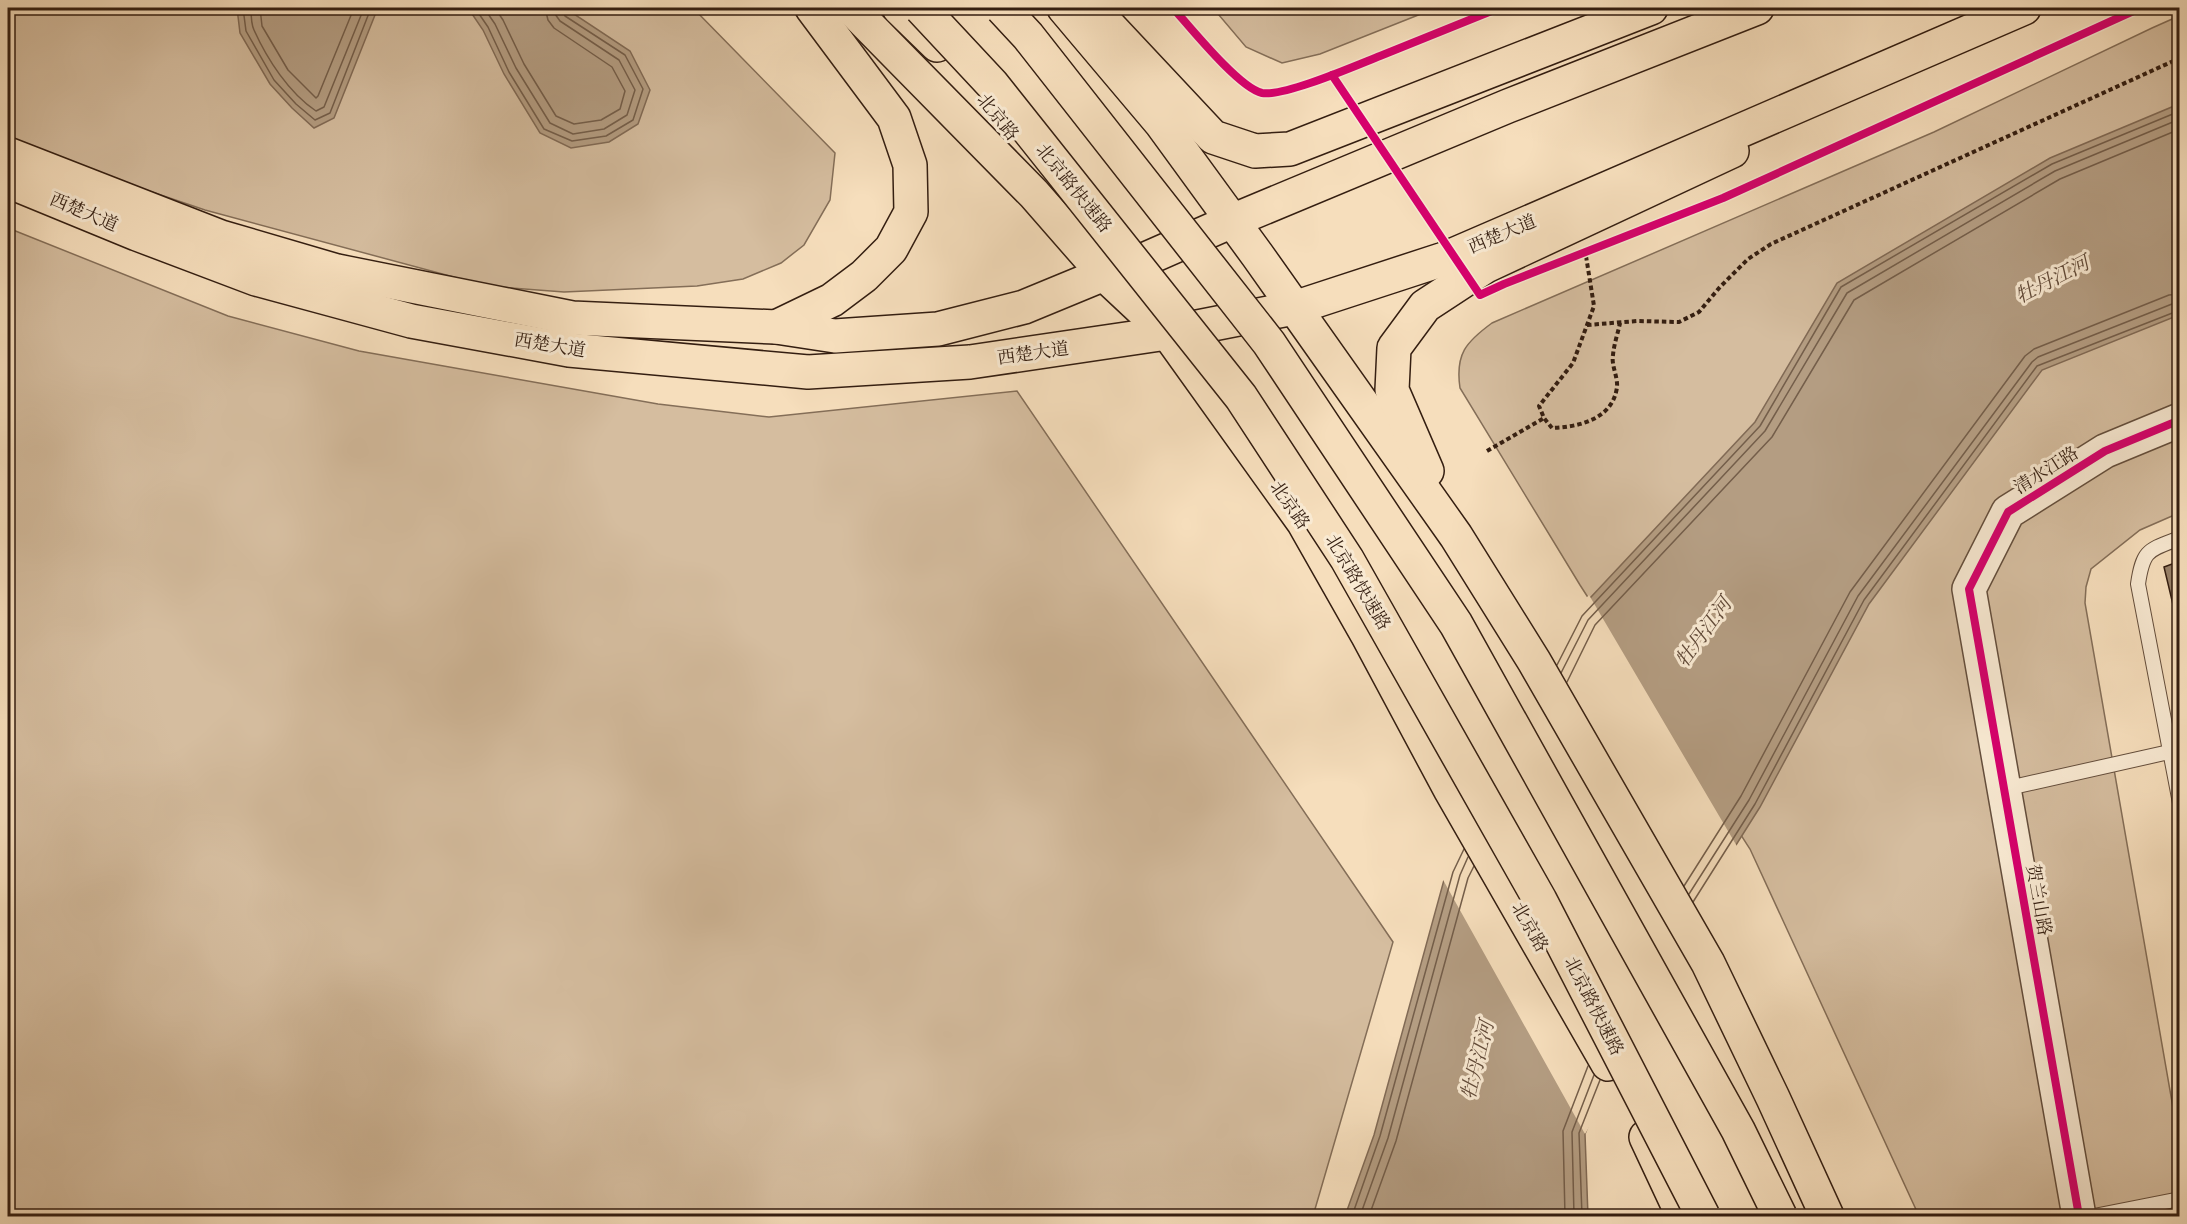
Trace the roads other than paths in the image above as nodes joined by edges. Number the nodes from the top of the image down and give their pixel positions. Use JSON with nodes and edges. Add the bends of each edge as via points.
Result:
{"nodes":[{"id":1,"x":812,"y":8,"type":"edge"},
{"id":2,"x":851,"y":8,"type":"edge"},
{"id":3,"x":899,"y":8,"type":"edge"},
{"id":4,"x":921,"y":8,"type":"edge"},
{"id":5,"x":1002,"y":8,"type":"edge"},
{"id":6,"x":1064,"y":8,"type":"edge"},
{"id":7,"x":1092,"y":8,"type":"edge"},
{"id":8,"x":1651,"y":8,"type":"edge"},
{"id":9,"x":1757,"y":8,"type":"edge"},
{"id":10,"x":2024,"y":8,"type":"edge"},
{"id":11,"x":2033,"y":8,"type":"edge"},
{"id":12,"x":8,"y":153,"type":"edge"},
{"id":13,"x":8,"y":181,"type":"edge"},
{"id":14,"x":1232,"y":221,"type":"junction"},
{"id":15,"x":1113,"y":271,"type":"junction"},
{"id":16,"x":1294,"y":308,"type":"junction"},
{"id":17,"x":776,"y":327,"type":"junction"},
{"id":18,"x":1167,"y":333,"type":"junction"},
{"id":19,"x":2180,"y":420,"type":"edge"},
{"id":20,"x":1456,"y":536,"type":"junction"},
{"id":21,"x":2180,"y":538,"type":"edge"},
{"id":22,"x":1969,"y":589,"type":"joint"},
{"id":23,"x":2169,"y":752,"type":"junction"},
{"id":24,"x":2004,"y":789,"type":"junction"},
{"id":25,"x":2180,"y":803,"type":"edge"},
{"id":26,"x":2180,"y":1199,"type":"edge"},
{"id":27,"x":1683,"y":1216,"type":"edge"},
{"id":28,"x":1703,"y":1216,"type":"edge"},
{"id":29,"x":1780,"y":1216,"type":"edge"},
{"id":30,"x":1827,"y":1216,"type":"edge"},
{"id":31,"x":2079,"y":1216,"type":"edge"},
{"id":32,"x":2094,"y":1216,"type":"edge"}],
"edges":[{"from":1,"to":17,"type":"main road","via":[[894,118],[910,165],[911,212],[891,249],[864,276],[832,300]]},
{"from":2,"to":15,"type":"main road"},
{"from":3,"to":15,"type":"main road","name":"北京路","via":[[942,49]]},
{"from":4,"to":28,"type":"main road","name":"北京路快速路","bridge":true,"via":[[992,84],[1241,397],[1347,559],[1540,900]]},
{"from":5,"to":29,"type":"main road","bridge":true,"via":[[1269,343],[1456,624],[1738,1130]]},
{"from":6,"to":14,"type":"main road","via":[[1161,123]]},
{"from":7,"to":8,"type":"main road","via":[[1213,137],[1255,152],[1290,149]]},
{"from":9,"to":14,"type":"main road","name":"西楚大道"},
{"from":10,"to":16,"type":"main road","name":"西楚大道","via":[[1444,259]]},
{"from":11,"to":20,"type":"main road","via":[[1486,266],[1425,306],[1394,348],[1392,390]]},
{"from":12,"to":17,"type":"main road","name":"西楚大道","via":[[221,237],[337,271],[572,318]]},
{"from":13,"to":18,"type":"main road","name":"西楚大道","via":[[256,279],[411,321],[569,350],[808,372],[970,362]]},
{"from":14,"to":15,"type":"main road","name":"西楚大道"},
{"from":14,"to":16,"type":"main road"},
{"from":15,"to":17,"type":"main road","name":"西楚大道","via":[[1024,307],[938,329],[835,336]]},
{"from":15,"to":18,"type":"main road","name":"北京路"},
{"from":16,"to":18,"type":"main road","name":"西楚大道"},
{"from":16,"to":20,"type":"main road"},
{"from":18,"to":27,"type":"main road","name":"北京路","via":[[1304,523],[1450,789],[1626,1095]]},
{"from":19,"to":22,"type":"street","name":"清水江路","via":[[2105,451],[2008,512]]},
{"from":20,"to":30,"type":"main road","via":[[1534,661],[1708,963]]},
{"from":21,"to":23,"type":"lane","via":[[2149,550],[2140,565],[2138,584]]},
{"from":22,"to":24,"type":"street","name":"贺兰山路"},
{"from":23,"to":24,"type":"lane"},
{"from":23,"to":25,"type":"lane"},
{"from":24,"to":31,"type":"street","name":"贺兰山路"},
{"from":26,"to":32,"type":"lane"}]}
